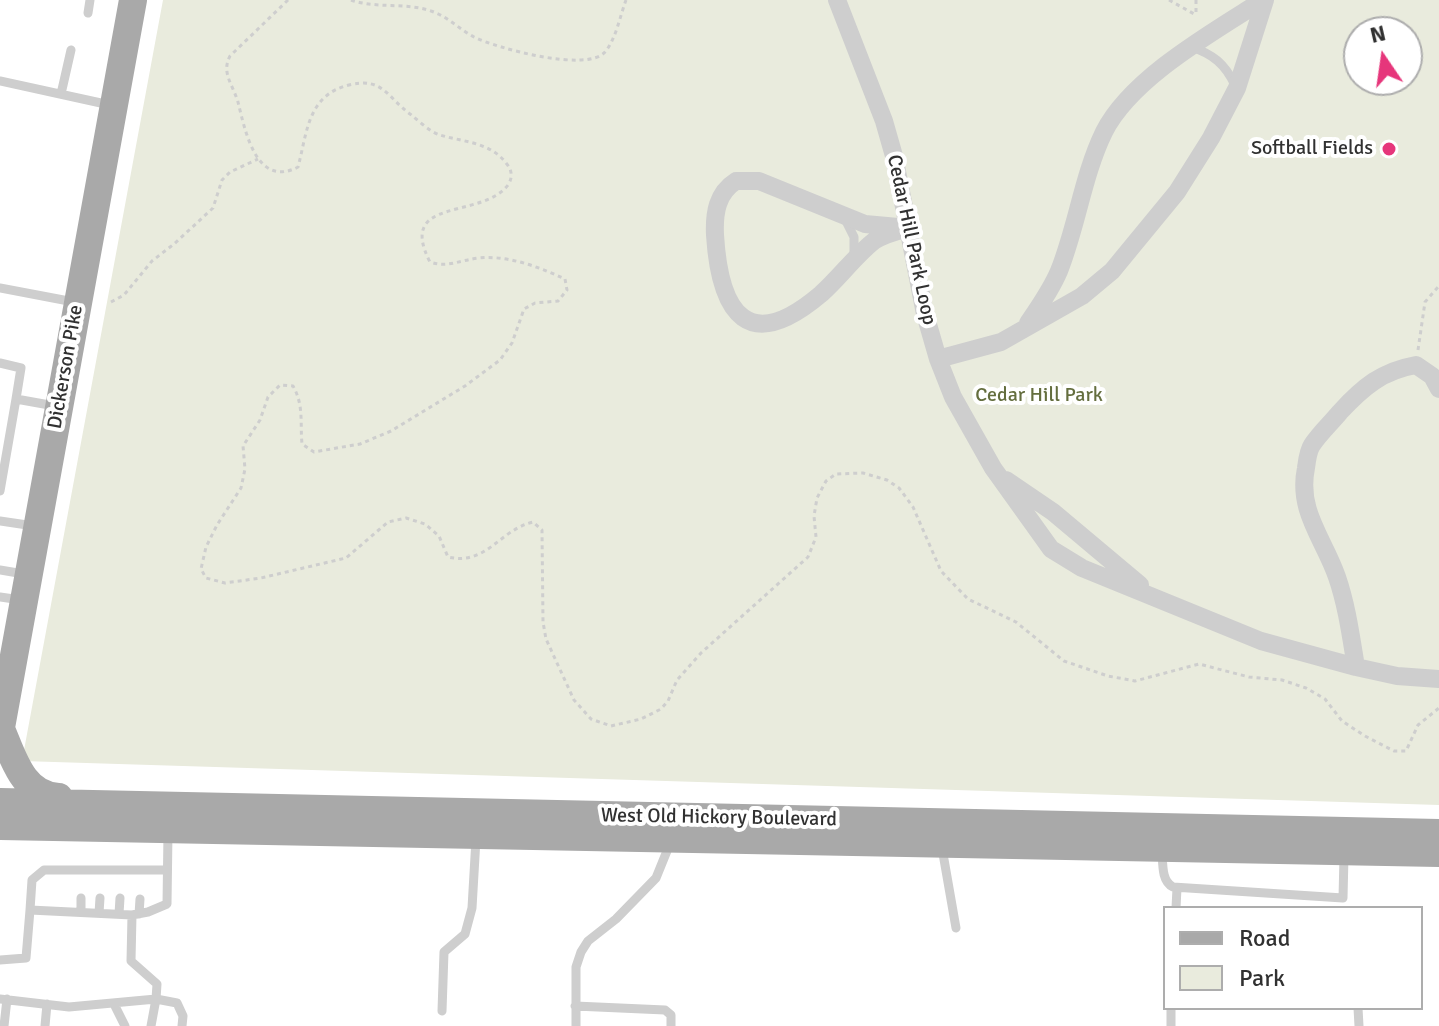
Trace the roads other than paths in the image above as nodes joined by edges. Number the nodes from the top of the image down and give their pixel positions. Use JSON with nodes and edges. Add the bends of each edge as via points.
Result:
{"nodes":[{"id":1,"x":90,"y":0,"type":"edge"},
{"id":2,"x":133,"y":0,"type":"edge"},
{"id":3,"x":837,"y":0,"type":"edge"},
{"id":4,"x":1264,"y":0,"type":"edge"},
{"id":5,"x":88,"y":13,"type":"dead end"},
{"id":6,"x":1190,"y":47,"type":"junction"},
{"id":7,"x":71,"y":50,"type":"dead end"},
{"id":8,"x":0,"y":81,"type":"edge"},
{"id":9,"x":1237,"y":88,"type":"junction"},
{"id":10,"x":61,"y":94,"type":"junction"},
{"id":11,"x":113,"y":106,"type":"junction"},
{"id":12,"x":843,"y":216,"type":"junction"},
{"id":13,"x":909,"y":228,"type":"junction"},
{"id":14,"x":853,"y":264,"type":"junction"},
{"id":15,"x":0,"y":288,"type":"edge"},
{"id":16,"x":77,"y":303,"type":"junction"},
{"id":17,"x":1024,"y":329,"type":"junction"},
{"id":18,"x":938,"y":359,"type":"junction"},
{"id":19,"x":0,"y":363,"type":"edge"},
{"id":20,"x":1439,"y":389,"type":"edge"},
{"id":21,"x":16,"y":399,"type":"junction"},
{"id":22,"x":58,"y":406,"type":"junction"},
{"id":23,"x":5,"y":438,"type":"edge"},
{"id":24,"x":997,"y":474,"type":"junction"},
{"id":25,"x":0,"y":491,"type":"edge"},
{"id":26,"x":0,"y":521,"type":"edge"},
{"id":27,"x":38,"y":527,"type":"junction"},
{"id":28,"x":0,"y":570,"type":"edge"},
{"id":29,"x":18,"y":591,"type":"edge"},
{"id":30,"x":1169,"y":605,"type":"junction"},
{"id":31,"x":8,"y":644,"type":"edge"},
{"id":32,"x":1356,"y":667,"type":"junction"},
{"id":33,"x":1439,"y":679,"type":"edge"},
{"id":34,"x":4,"y":686,"type":"edge"},
{"id":35,"x":0,"y":731,"type":"edge"},
{"id":36,"x":0,"y":802,"type":"edge"},
{"id":37,"x":163,"y":817,"type":"junction"},
{"id":38,"x":0,"y":826,"type":"edge"},
{"id":39,"x":674,"y":828,"type":"junction"},
{"id":40,"x":1439,"y":833,"type":"edge"},
{"id":41,"x":476,"y":836,"type":"junction"},
{"id":42,"x":1162,"y":838,"type":"junction"},
{"id":43,"x":1344,"y":841,"type":"junction"},
{"id":44,"x":941,"y":844,"type":"junction"},
{"id":45,"x":1439,"y":853,"type":"edge"},
{"id":46,"x":167,"y":870,"type":"junction"},
{"id":47,"x":1177,"y":888,"type":"junction"},
{"id":48,"x":63,"y":897,"type":"dead end"},
{"id":49,"x":81,"y":898,"type":"dead end"},
{"id":50,"x":100,"y":898,"type":"dead end"},
{"id":51,"x":120,"y":898,"type":"dead end"},
{"id":52,"x":140,"y":899,"type":"dead end"},
{"id":53,"x":1343,"y":903,"type":"edge"},
{"id":54,"x":1176,"y":906,"type":"edge"},
{"id":55,"x":30,"y":910,"type":"junction"},
{"id":56,"x":62,"y":912,"type":"junction"},
{"id":57,"x":81,"y":912,"type":"junction"},
{"id":58,"x":99,"y":913,"type":"junction"},
{"id":59,"x":119,"y":914,"type":"junction"},
{"id":60,"x":136,"y":914,"type":"junction"},
{"id":61,"x":956,"y":928,"type":"dead end"},
{"id":62,"x":0,"y":960,"type":"edge"},
{"id":63,"x":3,"y":999,"type":"edge"},
{"id":64,"x":156,"y":999,"type":"junction"},
{"id":65,"x":47,"y":1004,"type":"junction"},
{"id":66,"x":114,"y":1004,"type":"junction"},
{"id":67,"x":575,"y":1006,"type":"junction"},
{"id":68,"x":442,"y":1011,"type":"dead end"},
{"id":69,"x":4,"y":1026,"type":"edge"},
{"id":70,"x":45,"y":1026,"type":"edge"},
{"id":71,"x":125,"y":1026,"type":"edge"},
{"id":72,"x":151,"y":1026,"type":"edge"},
{"id":73,"x":182,"y":1026,"type":"edge"},
{"id":74,"x":576,"y":1026,"type":"edge"},
{"id":75,"x":671,"y":1026,"type":"edge"}],
"edges":[{"from":1,"to":5,"type":"lane"},
{"from":2,"to":11,"type":"main road","name":"Dickerson Pike"},
{"from":3,"to":13,"type":"street","name":"Cedar Hill Park Loop","via":[[884,121]]},
{"from":4,"to":6,"type":"street"},
{"from":4,"to":9,"type":"street"},
{"from":6,"to":9,"type":"lane","via":[[1228,69]]},
{"from":6,"to":17,"type":"street","via":[[1124,102],[1106,129],[1059,272]]},
{"from":7,"to":10,"type":"lane"},
{"from":8,"to":10,"type":"lane"},
{"from":9,"to":17,"type":"street","via":[[1177,192],[1134,247],[1082,296]]},
{"from":10,"to":11,"type":"lane"},
{"from":11,"to":16,"type":"main road","name":"Dickerson Pike"},
{"from":12,"to":13,"type":"street"},
{"from":12,"to":14,"type":"lane","via":[[854,237]]},
{"from":12,"to":14,"type":"street","via":[[759,181],[736,181],[719,197],[715,233],[721,274],[741,319],[772,323],[790,318]]},
{"from":13,"to":14,"type":"street","via":[[874,241]]},
{"from":13,"to":18,"type":"street","name":"Cedar Hill Park Loop"},
{"from":15,"to":16,"type":"lane"},
{"from":16,"to":22,"type":"main road","name":"Dickerson Pike"},
{"from":17,"to":18,"type":"street","via":[[1001,342]]},
{"from":18,"to":24,"type":"street","name":"Cedar Hill Park Loop","via":[[969,429]]},
{"from":19,"to":21,"type":"lane","via":[[21,368]]},
{"from":20,"to":32,"type":"street","via":[[1416,365],[1394,369],[1349,402],[1310,447],[1304,478],[1306,512],[1339,581]]},
{"from":21,"to":22,"type":"lane"},
{"from":21,"to":23,"type":"lane"},
{"from":22,"to":27,"type":"main road","name":"Dickerson Pike"},
{"from":23,"to":25,"type":"lane"},
{"from":24,"to":30,"type":"street","name":"Cedar Hill Park Loop"},
{"from":24,"to":30,"type":"street","name":"Cedar Hill Park Loop","via":[[1051,549]]},
{"from":26,"to":27,"type":"lane"},
{"from":27,"to":29,"type":"main road","name":"Dickerson Pike"},
{"from":28,"to":29,"type":"lane"},
{"from":29,"to":31,"type":"main road","name":"Dickerson Pike"},
{"from":30,"to":32,"type":"street","name":"Cedar Hill Park Loop","via":[[1261,641]]},
{"from":31,"to":34,"type":"main road","name":"Dickerson Pike"},
{"from":32,"to":33,"type":"street","name":"Cedar Hill Park Loop"},
{"from":34,"to":35,"type":"main road","name":"Dickerson Pike"},
{"from":35,"to":37,"type":"main road","via":[[21,773],[45,797],[145,799]]},
{"from":36,"to":37,"type":"main road","name":"West Old Hickory Boulevard"},
{"from":37,"to":38,"type":"main road","name":"West Old Hickory Boulevard"},
{"from":37,"to":39,"type":"main road","name":"West Old Hickory Boulevard"},
{"from":37,"to":41,"type":"main road","name":"West Old Hickory Boulevard"},
{"from":37,"to":46,"type":"lane"},
{"from":39,"to":41,"type":"main road","name":"West Old Hickory Boulevard"},
{"from":39,"to":42,"type":"main road","name":"West Old Hickory Boulevard"},
{"from":39,"to":44,"type":"main road","name":"West Old Hickory Boulevard"},
{"from":39,"to":67,"type":"lane","via":[[656,878],[581,952]]},
{"from":40,"to":43,"type":"main road","name":"West Old Hickory Boulevard"},
{"from":41,"to":68,"type":"lane","via":[[472,908],[465,934],[444,952]]},
{"from":42,"to":43,"type":"main road","name":"West Old Hickory Boulevard"},
{"from":42,"to":44,"type":"main road","name":"West Old Hickory Boulevard"},
{"from":42,"to":47,"type":"lane","via":[[1165,879]]},
{"from":43,"to":45,"type":"main road","name":"West Old Hickory Boulevard"},
{"from":43,"to":53,"type":"lane"},
{"from":44,"to":61,"type":"lane"},
{"from":46,"to":55,"type":"lane","via":[[44,870],[32,880]]},
{"from":46,"to":60,"type":"lane","via":[[167,904]]},
{"from":47,"to":53,"type":"lane"},
{"from":47,"to":54,"type":"lane"},
{"from":48,"to":56,"type":"lane"},
{"from":49,"to":57,"type":"lane"},
{"from":50,"to":58,"type":"lane"},
{"from":51,"to":59,"type":"lane"},
{"from":52,"to":60,"type":"lane"},
{"from":55,"to":56,"type":"lane"},
{"from":55,"to":62,"type":"lane","via":[[26,958]]},
{"from":56,"to":57,"type":"lane"},
{"from":57,"to":58,"type":"lane"},
{"from":58,"to":59,"type":"lane"},
{"from":59,"to":60,"type":"lane"},
{"from":60,"to":64,"type":"lane","via":[[131,961],[157,984]]},
{"from":63,"to":65,"type":"lane"},
{"from":63,"to":69,"type":"lane"},
{"from":64,"to":66,"type":"lane"},
{"from":64,"to":72,"type":"lane"},
{"from":64,"to":73,"type":"lane","via":[[177,1003]]},
{"from":65,"to":66,"type":"lane"},
{"from":65,"to":70,"type":"lane"},
{"from":66,"to":71,"type":"lane"},
{"from":67,"to":74,"type":"lane"},
{"from":67,"to":75,"type":"lane","via":[[665,1010]]}]}
